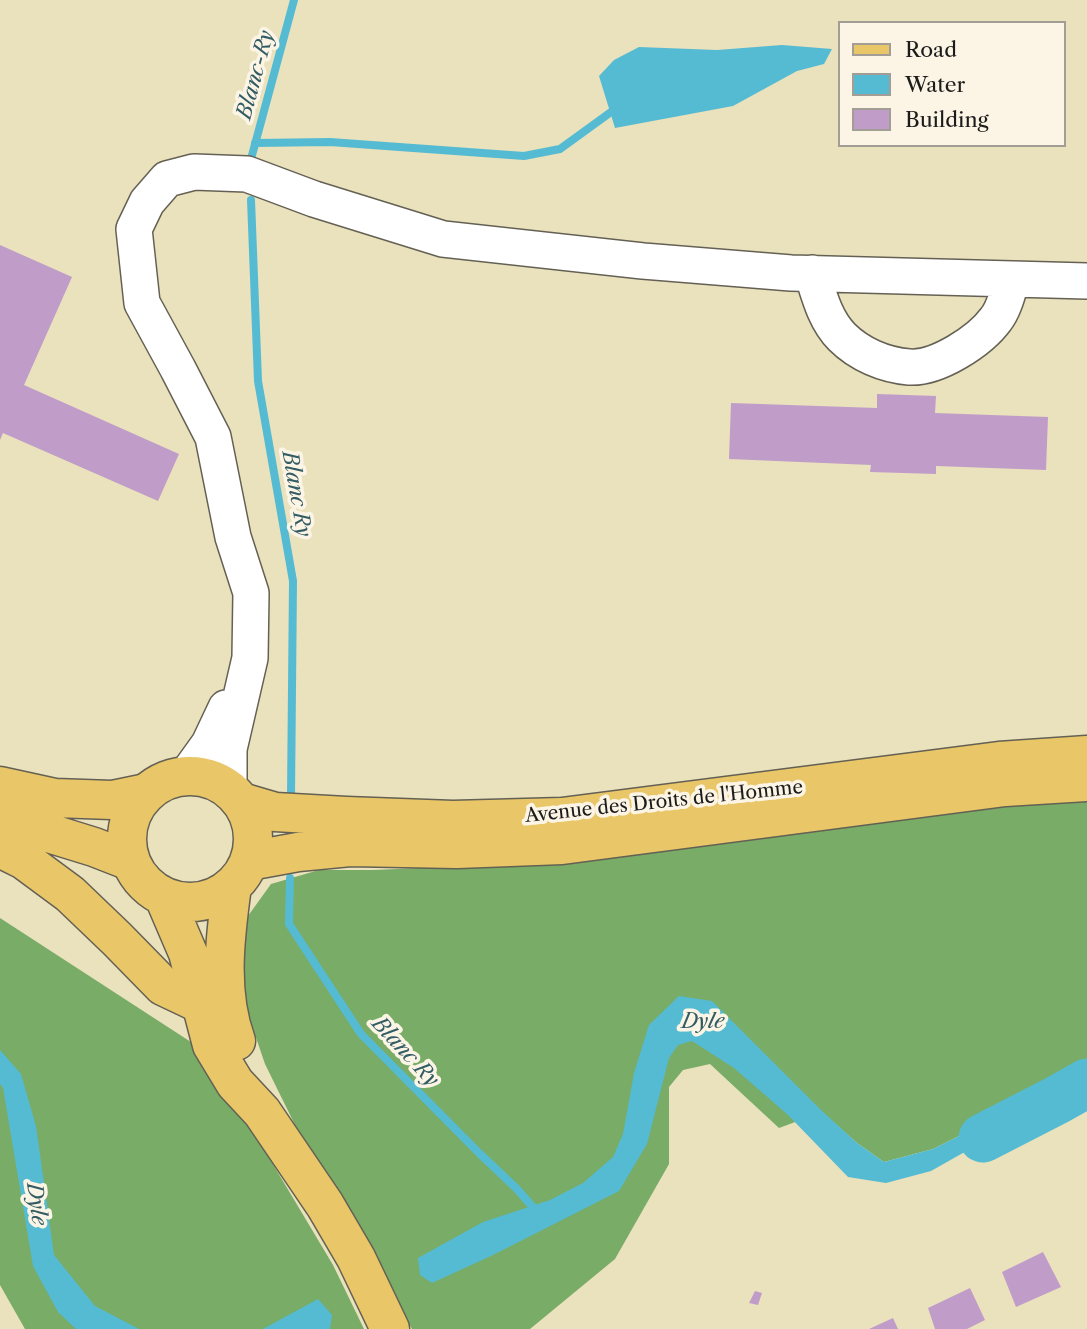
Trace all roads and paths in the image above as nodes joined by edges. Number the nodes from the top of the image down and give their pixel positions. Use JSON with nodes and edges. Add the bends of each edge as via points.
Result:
{"nodes":[{"id":1,"x":813,"y":274,"type":"junction"},
{"id":2,"x":1012,"y":279,"type":"junction"},
{"id":3,"x":1087,"y":281,"type":"edge"},
{"id":4,"x":250,"y":658,"type":"junction"},
{"id":5,"x":1087,"y":755,"type":"edge"},
{"id":6,"x":186,"y":776,"type":"junction"},
{"id":7,"x":1087,"y":782,"type":"edge"},
{"id":8,"x":0,"y":786,"type":"edge"},
{"id":9,"x":146,"y":793,"type":"junction"},
{"id":10,"x":235,"y":796,"type":"junction"},
{"id":11,"x":0,"y":818,"type":"edge"},
{"id":12,"x":0,"y":848,"type":"edge"},
{"id":13,"x":130,"y":862,"type":"junction"},
{"id":14,"x":241,"y":874,"type":"junction"},
{"id":15,"x":164,"y":897,"type":"junction"},
{"id":16,"x":201,"y":1004,"type":"junction"},
{"id":17,"x":262,"y":1112,"type":"junction"},
{"id":18,"x":390,"y":1329,"type":"edge"}],
"edges":[{"from":1,"to":2,"type":"lane"},
{"from":1,"to":2,"type":"lane","via":[[824,310],[841,336],[872,359],[911,368],[941,361],[975,341],[998,318]]},
{"from":1,"to":4,"type":"lane","via":[[443,239],[247,174],[194,172],[167,179],[147,202],[134,229],[142,303],[212,437],[233,537],[251,593]]},
{"from":2,"to":3,"type":"lane"},
{"from":4,"to":6,"type":"lane","via":[[209,744]]},
{"from":4,"to":10,"type":"lane","via":[[229,749]]},
{"from":5,"to":10,"type":"main road","name":"Avenue des Droits de l'Homme","via":[[999,761],[562,817],[453,820],[275,812]]},
{"from":6,"to":9,"type":"main road","via":[[164,781]]},
{"from":6,"to":10,"type":"main road","via":[[209,779]]},
{"from":7,"to":14,"type":"main road","name":"Avenue des Droits de l'Homme","via":[[1004,788],[562,845],[457,849],[350,846],[298,852]]},
{"from":8,"to":9,"type":"main road","via":[[55,798],[112,800]]},
{"from":9,"to":13,"type":"main road","via":[[132,813],[126,837]]},
{"from":10,"to":14,"type":"main road","via":[[250,820],[253,840]]},
{"from":11,"to":13,"type":"main road","via":[[94,846]]},
{"from":12,"to":16,"type":"main road","via":[[70,894],[163,986]]},
{"from":13,"to":15,"type":"main road","via":[[144,882]]},
{"from":14,"to":15,"type":"main road","via":[[217,897],[181,902]]},
{"from":14,"to":17,"type":"main road","via":[[225,957],[225,997]]},
{"from":15,"to":16,"type":"main road","via":[[188,953]]},
{"from":16,"to":17,"type":"main road","via":[[212,1045],[235,1083]]},
{"from":17,"to":18,"type":"main road","via":[[325,1205]]}]}
